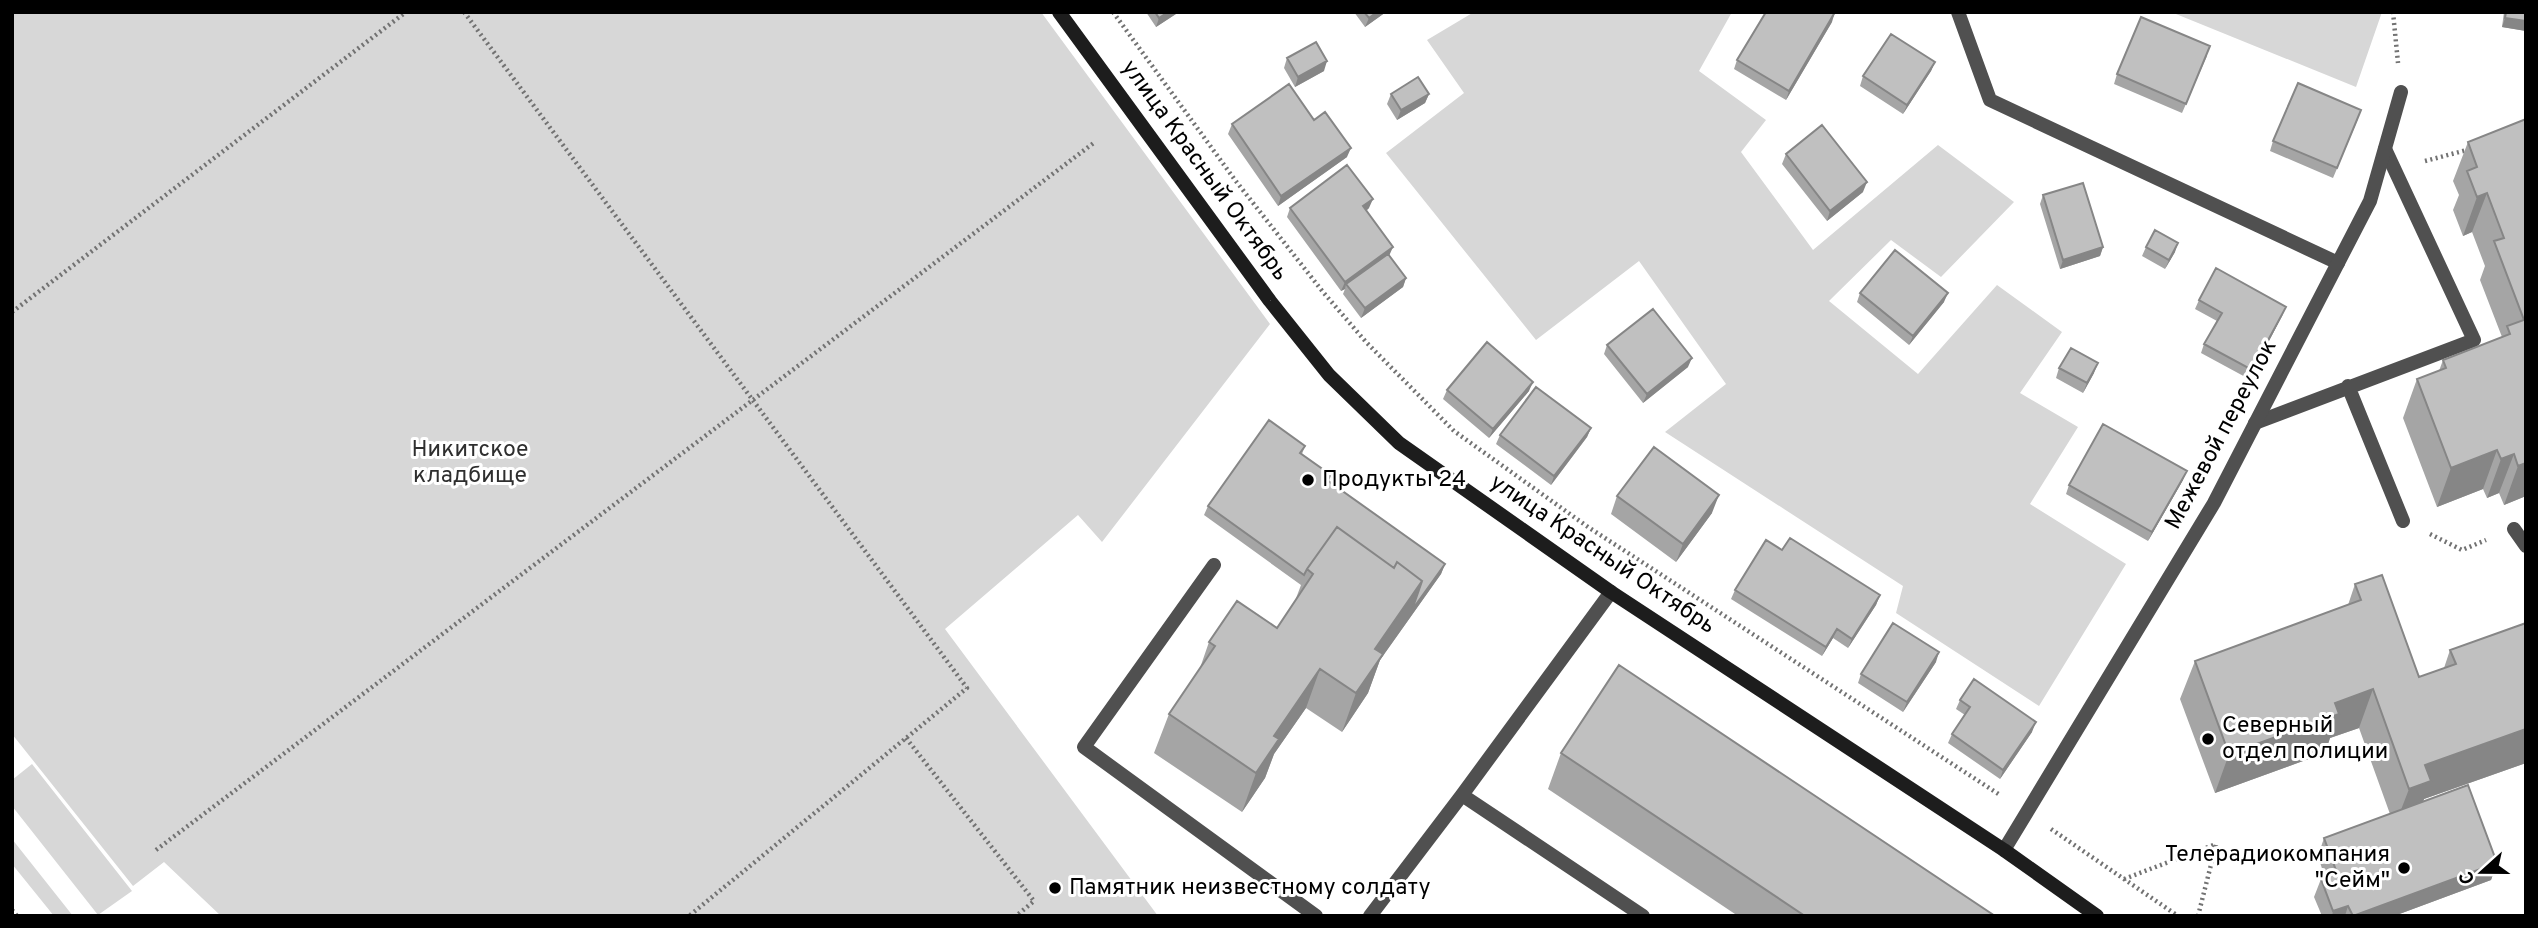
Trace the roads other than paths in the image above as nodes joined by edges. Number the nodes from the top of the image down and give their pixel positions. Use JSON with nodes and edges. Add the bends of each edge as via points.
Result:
{"nodes":[{"id":1,"x":1059,"y":12,"type":"edge"},
{"id":2,"x":1958,"y":12,"type":"edge"},
{"id":3,"x":2401,"y":92,"type":"road end"},
{"id":4,"x":2385,"y":149,"type":"junction"},
{"id":5,"x":2338,"y":263,"type":"junction"},
{"id":6,"x":2348,"y":386,"type":"junction"},
{"id":7,"x":2255,"y":423,"type":"junction"},
{"id":8,"x":2403,"y":521,"type":"road end"},
{"id":9,"x":2514,"y":529,"type":"road end"},
{"id":10,"x":2526,"y":546,"type":"edge"},
{"id":11,"x":1214,"y":565,"type":"dead end"},
{"id":12,"x":1611,"y":592,"type":"junction"},
{"id":13,"x":1462,"y":795,"type":"junction"},
{"id":14,"x":2004,"y":850,"type":"junction"},
{"id":15,"x":1316,"y":916,"type":"edge"},
{"id":16,"x":1370,"y":916,"type":"edge"},
{"id":17,"x":1643,"y":916,"type":"edge"},
{"id":18,"x":2097,"y":916,"type":"edge"}],
"edges":[{"from":1,"to":12,"type":"main road","name":"улица Красный Октябрь","via":[[1329,375],[1399,443]]},
{"from":2,"to":5,"type":"street","via":[[1990,100]]},
{"from":3,"to":4,"type":"street","name":"Межевой переулок"},
{"from":4,"to":5,"type":"street","name":"Межевой переулок","via":[[2370,201]]},
{"from":4,"to":6,"type":"street","via":[[2474,340]]},
{"from":5,"to":7,"type":"street","name":"Межевой переулок"},
{"from":6,"to":7,"type":"street"},
{"from":6,"to":8,"type":"street"},
{"from":7,"to":14,"type":"street","name":"Межевой переулок","via":[[2214,503]]},
{"from":9,"to":10,"type":"street"},
{"from":11,"to":15,"type":"street","via":[[1084,747]]},
{"from":12,"to":13,"type":"street"},
{"from":12,"to":14,"type":"main road","name":"улица Красный Октябрь"},
{"from":13,"to":16,"type":"street"},
{"from":13,"to":17,"type":"street"},
{"from":14,"to":18,"type":"main road","name":"улица Красный Октябрь"}]}
